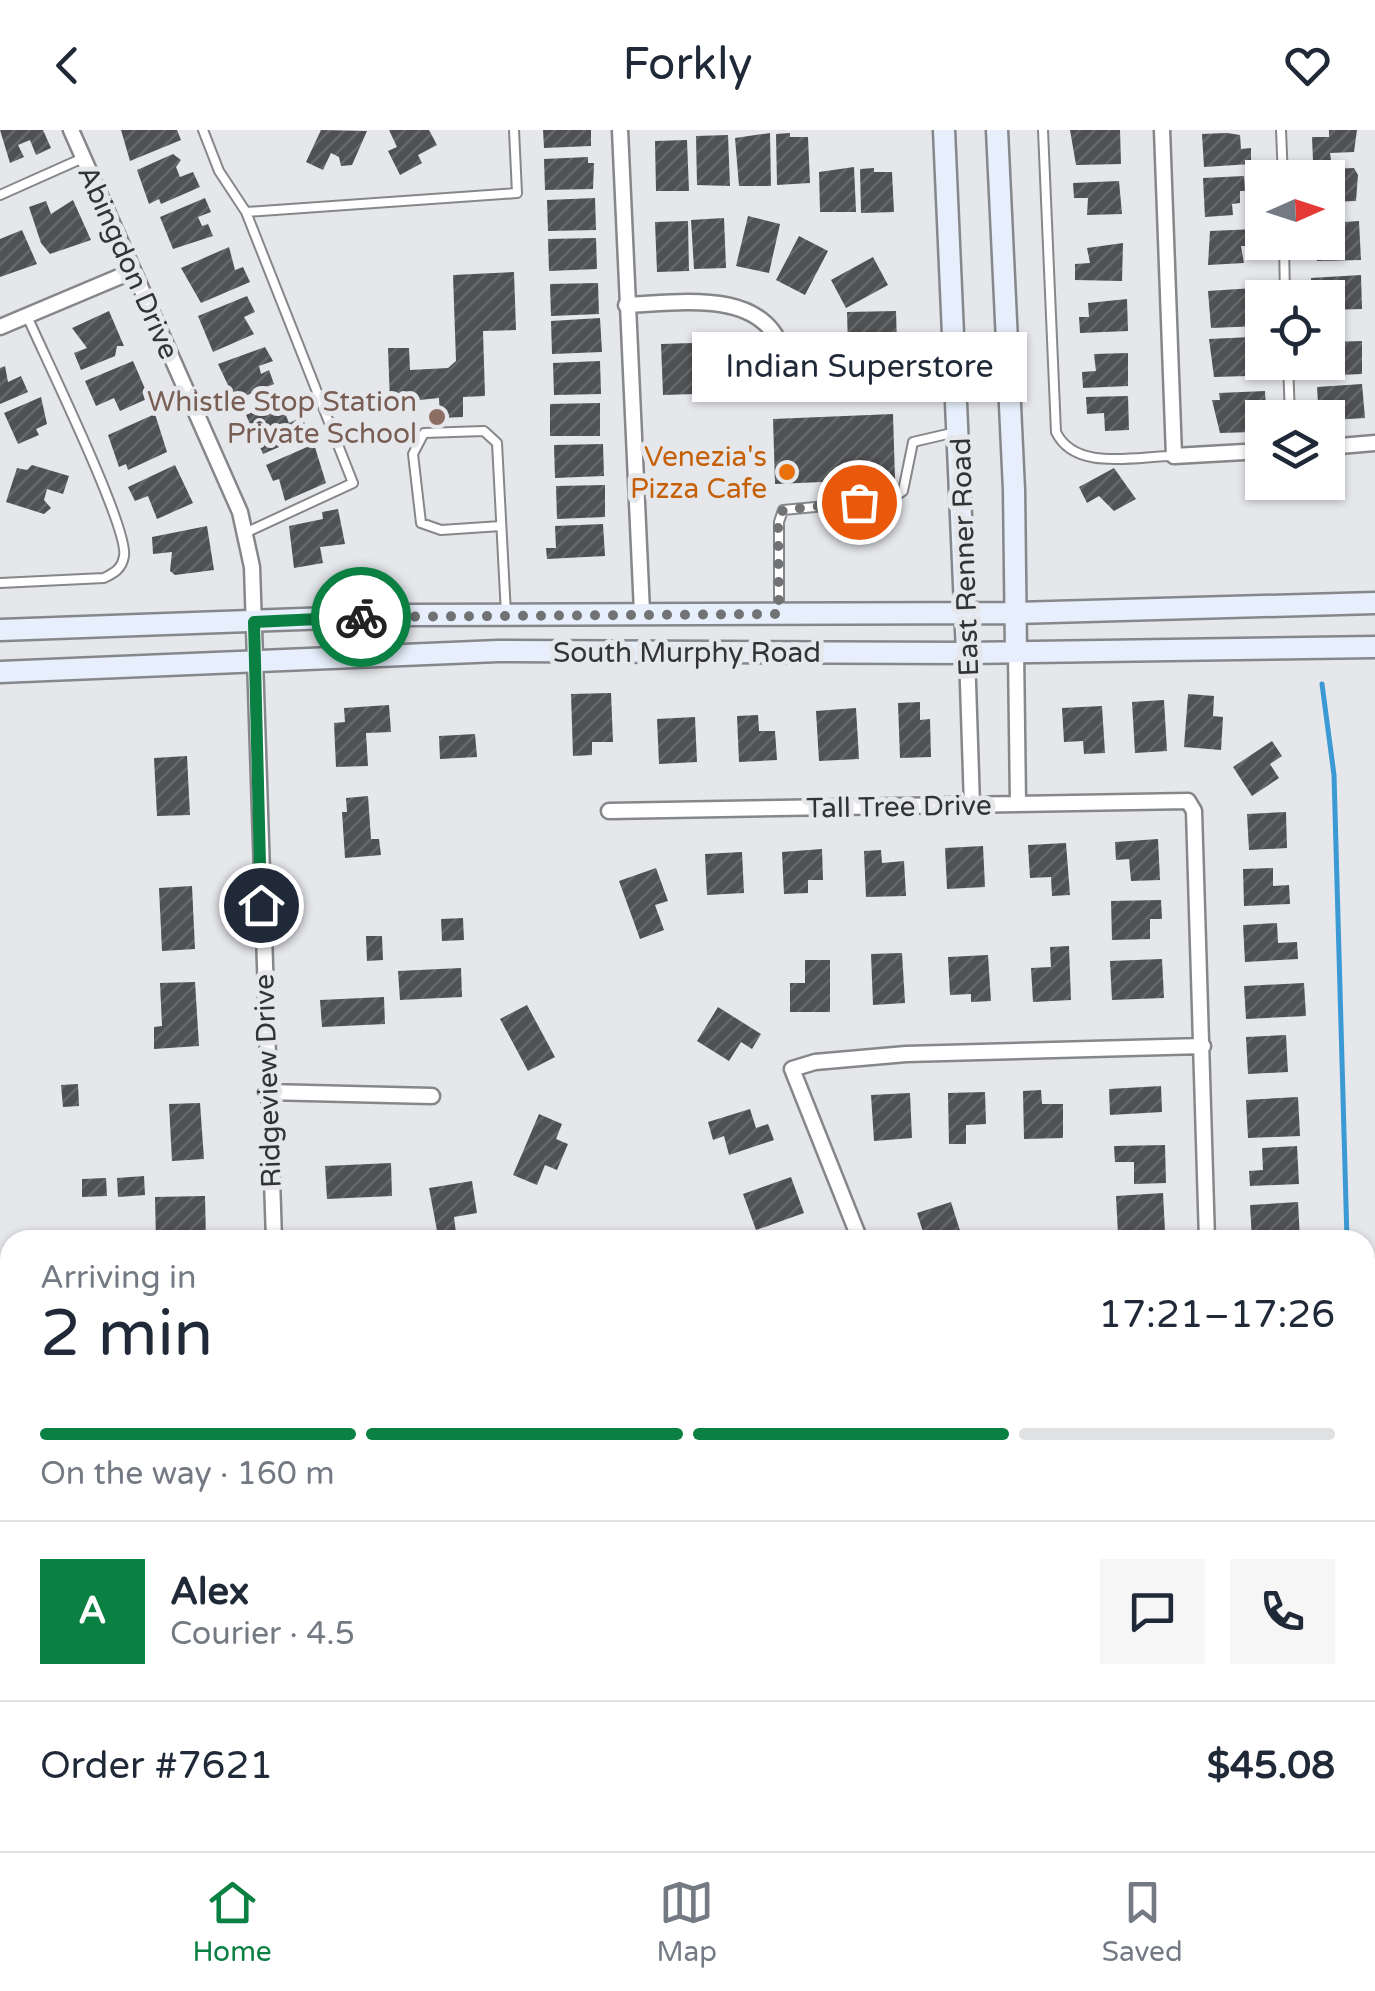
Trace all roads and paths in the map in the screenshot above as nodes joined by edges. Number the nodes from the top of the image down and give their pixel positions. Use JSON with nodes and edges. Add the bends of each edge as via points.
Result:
{"nodes":[{"id":1,"x":71,"y":130,"type":"edge"},
{"id":2,"x":203,"y":130,"type":"edge"},
{"id":3,"x":514,"y":130,"type":"edge"},
{"id":4,"x":620,"y":130,"type":"edge"},
{"id":5,"x":944,"y":130,"type":"edge"},
{"id":6,"x":997,"y":130,"type":"edge"},
{"id":7,"x":1042,"y":130,"type":"edge"},
{"id":8,"x":1162,"y":130,"type":"edge"},
{"id":9,"x":1281,"y":130,"type":"edge"},
{"id":10,"x":84,"y":158,"type":"junction"},
{"id":11,"x":1282,"y":160,"type":"edge"},
{"id":12,"x":0,"y":195,"type":"edge"},
{"id":13,"x":246,"y":212,"type":"junction"},
{"id":14,"x":133,"y":271,"type":"junction"},
{"id":15,"x":626,"y":305,"type":"junction"},
{"id":16,"x":27,"y":316,"type":"junction"},
{"id":17,"x":0,"y":327,"type":"edge"},
{"id":18,"x":782,"y":350,"type":"dead end"},
{"id":19,"x":960,"y":431,"type":"junction"},
{"id":20,"x":1375,"y":443,"type":"edge"},
{"id":21,"x":1345,"y":446,"type":"edge"},
{"id":22,"x":1245,"y":452,"type":"edge"},
{"id":23,"x":1174,"y":456,"type":"junction"},
{"id":24,"x":501,"y":526,"type":"junction"},
{"id":25,"x":244,"y":534,"type":"junction"},
{"id":26,"x":0,"y":582,"type":"edge"},
{"id":27,"x":1375,"y":603,"type":"edge"},
{"id":28,"x":642,"y":612,"type":"junction"},
{"id":29,"x":966,"y":612,"type":"junction"},
{"id":30,"x":1015,"y":612,"type":"junction"},
{"id":31,"x":506,"y":614,"type":"junction"},
{"id":32,"x":779,"y":614,"type":"junction"},
{"id":33,"x":254,"y":622,"type":"junction"},
{"id":34,"x":0,"y":630,"type":"edge"},
{"id":35,"x":1375,"y":647,"type":"edge"},
{"id":36,"x":968,"y":652,"type":"junction"},
{"id":37,"x":1016,"y":652,"type":"junction"},
{"id":38,"x":254,"y":662,"type":"junction"},
{"id":39,"x":0,"y":672,"type":"edge"},
{"id":40,"x":972,"y":804,"type":"junction"},
{"id":41,"x":1018,"y":804,"type":"junction"},
{"id":42,"x":609,"y":812,"type":"dead end"},
{"id":43,"x":1203,"y":1046,"type":"junction"},
{"id":44,"x":266,"y":1092,"type":"junction"},
{"id":45,"x":432,"y":1096,"type":"dead end"},
{"id":46,"x":273,"y":1230,"type":"edge"},
{"id":47,"x":856,"y":1230,"type":"edge"},
{"id":48,"x":1208,"y":1230,"type":"edge"}],
"edges":[{"from":1,"to":10,"type":"street","name":"Abingdon Drive"},
{"from":2,"to":13,"type":"lane"},
{"from":3,"to":13,"type":"lane","via":[[517,193]]},
{"from":4,"to":15,"type":"street"},
{"from":5,"to":19,"type":"main road","name":"East Renner Road"},
{"from":6,"to":30,"type":"main road","name":"East Renner Road"},
{"from":7,"to":23,"type":"lane","via":[[1056,432],[1080,457]]},
{"from":8,"to":23,"type":"street"},
{"from":9,"to":11,"type":"lane"},
{"from":10,"to":12,"type":"lane"},
{"from":10,"to":14,"type":"street","name":"Abingdon Drive"},
{"from":13,"to":25,"type":"lane","via":[[353,483]]},
{"from":14,"to":16,"type":"street"},
{"from":14,"to":25,"type":"street","name":"Abingdon Drive"},
{"from":15,"to":18,"type":"street","via":[[736,306],[766,321]]},
{"from":15,"to":28,"type":"street"},
{"from":16,"to":17,"type":"street"},
{"from":16,"to":26,"type":"lane","via":[[114,514],[124,557],[104,578]]},
{"from":19,"to":29,"type":"main road","name":"East Renner Road"},
{"from":19,"to":32,"type":"lane","via":[[913,442],[903,491],[890,500],[783,510]]},
{"from":20,"to":21,"type":"street"},
{"from":22,"to":23,"type":"street"},
{"from":24,"to":24,"type":"lane","via":[[497,443],[484,431],[424,432],[412,454],[421,523],[441,530]]},
{"from":24,"to":31,"type":"lane"},
{"from":25,"to":33,"type":"street","name":"Abingdon Drive"},
{"from":27,"to":30,"type":"main road","name":"South Murphy Road"},
{"from":28,"to":31,"type":"main road","name":"South Murphy Road"},
{"from":28,"to":32,"type":"main road","name":"South Murphy Road"},
{"from":29,"to":30,"type":"main road","name":"South Murphy Road"},
{"from":29,"to":32,"type":"main road","name":"South Murphy Road"},
{"from":29,"to":36,"type":"main road","name":"East Renner Road"},
{"from":30,"to":37,"type":"main road","name":"East Renner Road"},
{"from":31,"to":33,"type":"main road","name":"South Murphy Road"},
{"from":33,"to":34,"type":"main road","name":"South Murphy Road"},
{"from":33,"to":38,"type":"street","name":"Ridgeview Drive"},
{"from":35,"to":37,"type":"main road","name":"South Murphy Road"},
{"from":36,"to":37,"type":"main road","name":"South Murphy Road"},
{"from":36,"to":38,"type":"main road","name":"South Murphy Road","via":[[498,651]]},
{"from":36,"to":40,"type":"street","name":"East Renner Road"},
{"from":37,"to":41,"type":"street","name":"East Renner Road"},
{"from":38,"to":39,"type":"main road","name":"South Murphy Road"},
{"from":38,"to":44,"type":"street","name":"Ridgeview Drive"},
{"from":40,"to":41,"type":"street","name":"Tall Tree Drive"},
{"from":40,"to":42,"type":"street","name":"Tall Tree Drive"},
{"from":41,"to":43,"type":"street","name":"Tall Tree Drive","via":[[1188,801],[1194,811]]},
{"from":43,"to":47,"type":"street","via":[[906,1054],[792,1069]]},
{"from":43,"to":48,"type":"street"},
{"from":44,"to":45,"type":"street"},
{"from":44,"to":46,"type":"street","name":"Ridgeview Drive"}]}
